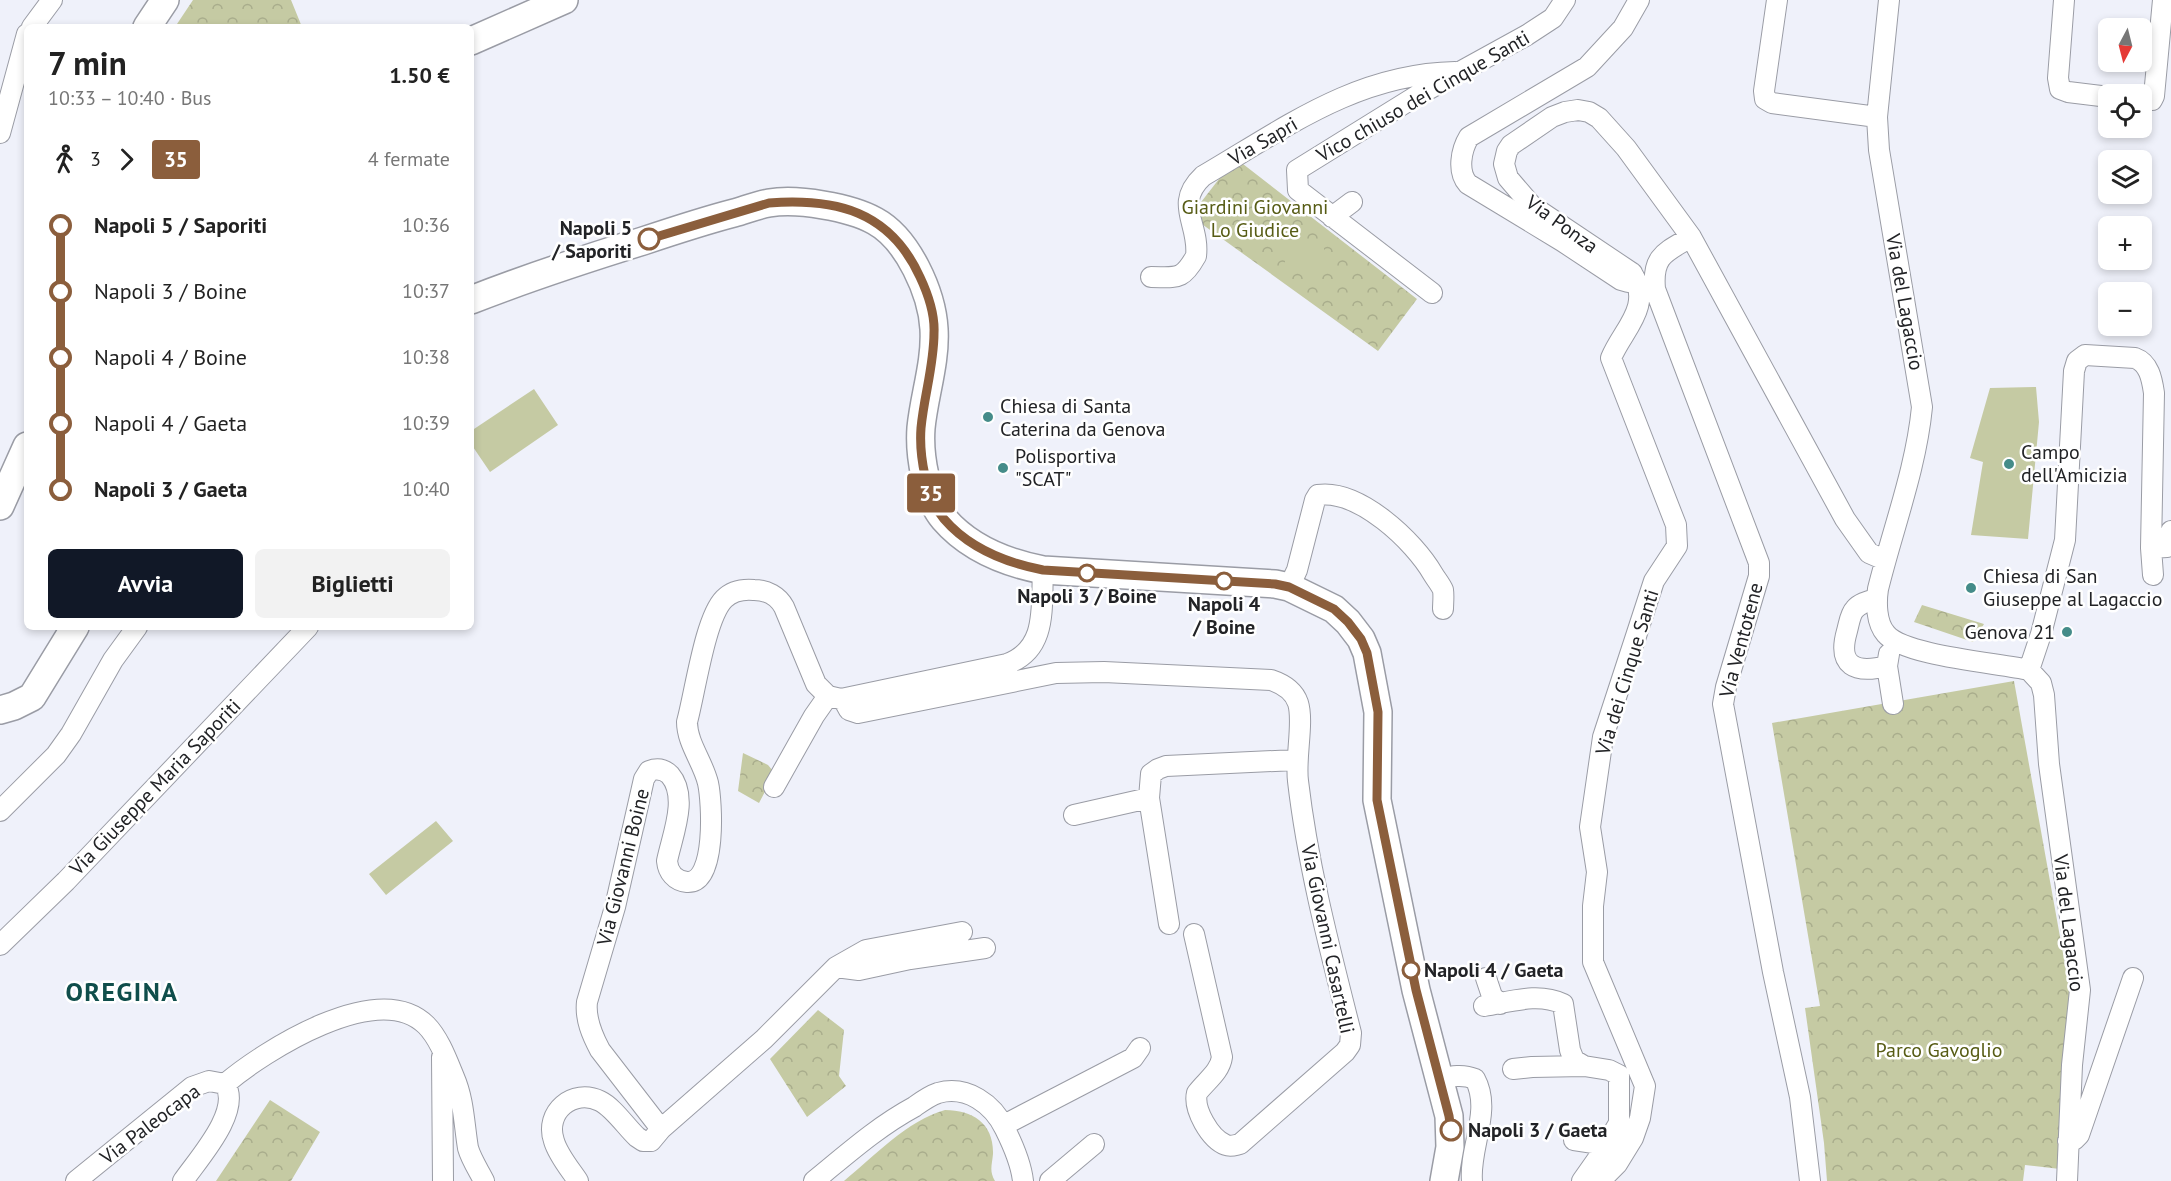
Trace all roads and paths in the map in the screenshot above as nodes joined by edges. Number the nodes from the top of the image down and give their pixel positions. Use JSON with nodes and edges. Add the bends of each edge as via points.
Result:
{"nodes":[{"id":1,"x":52,"y":0,"type":"edge"},
{"id":2,"x":165,"y":0,"type":"edge"},
{"id":3,"x":564,"y":0,"type":"edge"},
{"id":4,"x":1565,"y":0,"type":"edge"},
{"id":5,"x":1640,"y":0,"type":"edge"},
{"id":6,"x":1777,"y":0,"type":"edge"},
{"id":7,"x":1889,"y":0,"type":"edge"},
{"id":8,"x":2064,"y":0,"type":"edge"},
{"id":9,"x":2163,"y":0,"type":"edge"},
{"id":10,"x":34,"y":24,"type":"edge"},
{"id":11,"x":149,"y":24,"type":"edge"},
{"id":12,"x":474,"y":40,"type":"edge"},
{"id":13,"x":24,"y":43,"type":"edge"},
{"id":14,"x":1458,"y":72,"type":"junction"},
{"id":15,"x":2098,"y":96,"type":"edge"},
{"id":16,"x":2152,"y":100,"type":"edge"},
{"id":17,"x":3,"y":109,"type":"edge"},
{"id":18,"x":1877,"y":117,"type":"junction"},
{"id":19,"x":0,"y":133,"type":"edge"},
{"id":20,"x":1352,"y":202,"type":"dead end"},
{"id":21,"x":1332,"y":217,"type":"junction"},
{"id":22,"x":1691,"y":237,"type":"junction"},
{"id":23,"x":1632,"y":273,"type":"junction"},
{"id":24,"x":1151,"y":277,"type":"dead end"},
{"id":25,"x":1432,"y":293,"type":"dead end"},
{"id":26,"x":474,"y":299,"type":"edge"},
{"id":27,"x":24,"y":453,"type":"edge"},
{"id":28,"x":0,"y":506,"type":"edge"},
{"id":29,"x":2171,"y":531,"type":"edge"},
{"id":30,"x":2151,"y":548,"type":"junction"},
{"id":31,"x":1885,"y":560,"type":"junction"},
{"id":32,"x":1043,"y":570,"type":"junction"},
{"id":33,"x":2153,"y":575,"type":"dead end"},
{"id":34,"x":1289,"y":587,"type":"junction"},
{"id":35,"x":1876,"y":599,"type":"junction"},
{"id":36,"x":1443,"y":609,"type":"dead end"},
{"id":37,"x":73,"y":630,"type":"edge"},
{"id":38,"x":136,"y":630,"type":"edge"},
{"id":39,"x":305,"y":630,"type":"edge"},
{"id":40,"x":1891,"y":639,"type":"junction"},
{"id":41,"x":1887,"y":666,"type":"junction"},
{"id":42,"x":2029,"y":670,"type":"junction"},
{"id":43,"x":836,"y":698,"type":"junction"},
{"id":44,"x":1893,"y":704,"type":"dead end"},
{"id":45,"x":0,"y":710,"type":"edge"},
{"id":46,"x":1296,"y":760,"type":"junction"},
{"id":47,"x":774,"y":787,"type":"dead end"},
{"id":48,"x":1149,"y":798,"type":"junction"},
{"id":49,"x":0,"y":811,"type":"edge"},
{"id":50,"x":1074,"y":815,"type":"dead end"},
{"id":51,"x":1169,"y":924,"type":"dead end"},
{"id":52,"x":962,"y":932,"type":"dead end"},
{"id":53,"x":1194,"y":934,"type":"dead end"},
{"id":54,"x":0,"y":945,"type":"edge"},
{"id":55,"x":985,"y":948,"type":"dead end"},
{"id":56,"x":836,"y":967,"type":"junction"},
{"id":57,"x":1486,"y":978,"type":"dead end"},
{"id":58,"x":2133,"y":978,"type":"dead end"},
{"id":59,"x":1140,"y":1048,"type":"dead end"},
{"id":60,"x":442,"y":1052,"type":"junction"},
{"id":61,"x":1584,"y":1066,"type":"junction"},
{"id":62,"x":1513,"y":1069,"type":"dead end"},
{"id":63,"x":1439,"y":1078,"type":"junction"},
{"id":64,"x":442,"y":1083,"type":"junction"},
{"id":65,"x":225,"y":1084,"type":"junction"},
{"id":66,"x":1004,"y":1125,"type":"junction"},
{"id":67,"x":661,"y":1130,"type":"junction"},
{"id":68,"x":1574,"y":1140,"type":"dead end"},
{"id":69,"x":2068,"y":1141,"type":"junction"},
{"id":70,"x":1094,"y":1144,"type":"dead end"},
{"id":71,"x":1607,"y":1145,"type":"junction"},
{"id":72,"x":76,"y":1181,"type":"edge"},
{"id":73,"x":183,"y":1181,"type":"edge"},
{"id":74,"x":433,"y":1181,"type":"edge"},
{"id":75,"x":443,"y":1181,"type":"edge"},
{"id":76,"x":484,"y":1181,"type":"edge"},
{"id":77,"x":578,"y":1181,"type":"edge"},
{"id":78,"x":814,"y":1181,"type":"edge"},
{"id":79,"x":1023,"y":1181,"type":"edge"},
{"id":80,"x":1050,"y":1181,"type":"edge"},
{"id":81,"x":1444,"y":1181,"type":"edge"},
{"id":82,"x":1472,"y":1181,"type":"edge"},
{"id":83,"x":1582,"y":1181,"type":"edge"},
{"id":84,"x":1600,"y":1181,"type":"edge"},
{"id":85,"x":1810,"y":1181,"type":"edge"},
{"id":86,"x":2067,"y":1181,"type":"edge"}],
"edges":[{"from":1,"to":10,"type":"street"},
{"from":2,"to":11,"type":"street"},
{"from":3,"to":12,"type":"street"},
{"from":4,"to":14,"type":"street","name":"Vico chiuso dei Cinque Santi","via":[[1553,18]]},
{"from":5,"to":23,"type":"street","name":"Via Ponza","via":[[1623,28],[1587,67],[1469,137],[1461,168],[1467,184],[1624,282],[1630,281]]},
{"from":6,"to":18,"type":"street","via":[[1765,99]]},
{"from":7,"to":18,"type":"street","name":"Via del Lagaccio"},
{"from":8,"to":15,"type":"street","via":[[2060,89]]},
{"from":9,"to":16,"type":"street"},
{"from":13,"to":17,"type":"street"},
{"from":14,"to":21,"type":"street","name":"Vico chiuso dei Cinque Santi","via":[[1297,170],[1298,190]]},
{"from":14,"to":24,"type":"street","name":"Via Sapri","via":[[1404,76],[1350,93],[1203,176],[1193,185],[1188,201],[1196,256],[1182,276]]},
{"from":17,"to":19,"type":"street"},
{"from":18,"to":31,"type":"street","name":"Via del Lagaccio","via":[[1879,150],[1922,407],[1913,463]]},
{"from":20,"to":21,"type":"street"},
{"from":21,"to":25,"type":"street","name":"Vico chiuso dei Cinque Santi"},
{"from":22,"to":23,"type":"street","name":"Via Ponza","via":[[1626,148],[1595,114],[1578,110],[1558,114],[1511,145],[1505,169],[1522,197]]},
{"from":22,"to":31,"type":"street","name":"Via Ponza","via":[[1845,519],[1869,553]]},
{"from":22,"to":85,"type":"street","name":"Via Ventotene","via":[[1658,260],[1655,289],[1759,563],[1759,576],[1723,704],[1800,1097]]},
{"from":23,"to":84,"type":"street","name":"Via dei Cinque Santi","via":[[1639,305],[1612,356],[1676,525],[1677,546],[1654,580],[1620,682],[1603,737],[1590,827],[1597,872],[1593,962],[1645,1086],[1641,1118],[1633,1138],[1617,1164]]},
{"from":26,"to":32,"type":"street","via":[[623,247],[769,203],[844,209],[877,221],[906,251],[931,306],[934,332],[921,446],[936,506],[943,518],[975,544],[1012,563]]},
{"from":27,"to":28,"type":"street"},
{"from":29,"to":30,"type":"street","via":[[2167,547]]},
{"from":30,"to":33,"type":"street"},
{"from":30,"to":42,"type":"street","via":[[2154,393],[2148,371],[2134,358],[2085,355],[2077,361],[2074,372],[2066,540]]},
{"from":31,"to":35,"type":"street","name":"Via del Lagaccio"},
{"from":32,"to":34,"type":"street"},
{"from":32,"to":43,"type":"street","via":[[1039,628],[1023,656],[1007,664]]},
{"from":34,"to":36,"type":"street","via":[[1318,495],[1340,496],[1375,514],[1403,536],[1443,590]]},
{"from":34,"to":63,"type":"street","via":[[1334,609],[1361,639],[1367,653],[1378,712],[1377,800],[1416,990]]},
{"from":35,"to":40,"type":"street","name":"Via del Lagaccio","via":[[1881,627]]},
{"from":35,"to":41,"type":"street","via":[[1852,612],[1844,655],[1857,667]]},
{"from":37,"to":45,"type":"street","via":[[32,697]]},
{"from":38,"to":49,"type":"street","via":[[113,660],[72,734]]},
{"from":39,"to":54,"type":"street","name":"Via Giuseppe Maria Saporiti"},
{"from":40,"to":41,"type":"street"},
{"from":40,"to":42,"type":"street","via":[[1929,652]]},
{"from":41,"to":44,"type":"street"},
{"from":42,"to":69,"type":"street","name":"Via del Lagaccio","via":[[2041,683],[2044,695],[2049,764],[2080,990]]},
{"from":43,"to":46,"type":"street","name":"Via Giovanni Casartelli","via":[[858,713],[1069,672],[1271,680],[1287,688],[1298,704]]},
{"from":43,"to":47,"type":"street","via":[[814,716]]},
{"from":43,"to":67,"type":"street","name":"Via Giovanni Boine","via":[[816,684],[777,598],[748,590],[724,600],[710,626],[687,722],[709,785],[710,842],[706,867],[699,878],[686,882],[668,869],[679,794],[665,771],[649,771],[587,1002],[587,1016],[600,1050]]},
{"from":46,"to":48,"type":"street","via":[[1162,767],[1151,774]]},
{"from":46,"to":53,"type":"street","name":"Via Giovanni Casartelli","via":[[1309,850],[1351,1039],[1345,1052],[1236,1145],[1224,1145],[1197,1110],[1197,1093],[1222,1057]]},
{"from":48,"to":50,"type":"street"},
{"from":48,"to":51,"type":"street"},
{"from":52,"to":56,"type":"street","via":[[867,950]]},
{"from":55,"to":56,"type":"street","via":[[859,970]]},
{"from":56,"to":67,"type":"street","via":[[764,1039]]},
{"from":57,"to":61,"type":"street","via":[[1492,1005],[1534,998],[1563,1004],[1570,1050],[1574,1060]]},
{"from":58,"to":69,"type":"street","via":[[2079,1136]]},
{"from":59,"to":66,"type":"street","via":[[1133,1058]]},
{"from":60,"to":64,"type":"street"},
{"from":60,"to":65,"type":"street","name":"Via Paleocapa","via":[[432,1033],[418,1020],[392,1011],[366,1010],[325,1024],[268,1052]]},
{"from":60,"to":76,"type":"street","via":[[463,1102],[469,1151]]},
{"from":61,"to":62,"type":"street"},
{"from":61,"to":71,"type":"street","via":[[1619,1075],[1619,1123]]},
{"from":63,"to":81,"type":"street","via":[[1451,1130]]},
{"from":63,"to":82,"type":"street","via":[[1468,1076],[1475,1079],[1480,1089]]},
{"from":64,"to":74,"type":"street","via":[[432,1110]]},
{"from":64,"to":75,"type":"street"},
{"from":65,"to":72,"type":"street","name":"Via Paleocapa","via":[[209,1081],[192,1088]]},
{"from":65,"to":73,"type":"street","via":[[230,1094],[228,1113]]},
{"from":66,"to":78,"type":"street","via":[[994,1110],[973,1096],[938,1093],[887,1122]]},
{"from":66,"to":79,"type":"street"},
{"from":67,"to":77,"type":"street","via":[[651,1141],[643,1141],[603,1102],[580,1097],[568,1101],[558,1112],[552,1132],[557,1149]]},
{"from":68,"to":71,"type":"street"},
{"from":69,"to":86,"type":"street","name":"Via del Lagaccio"},
{"from":70,"to":80,"type":"street"},
{"from":71,"to":83,"type":"street"}]}
